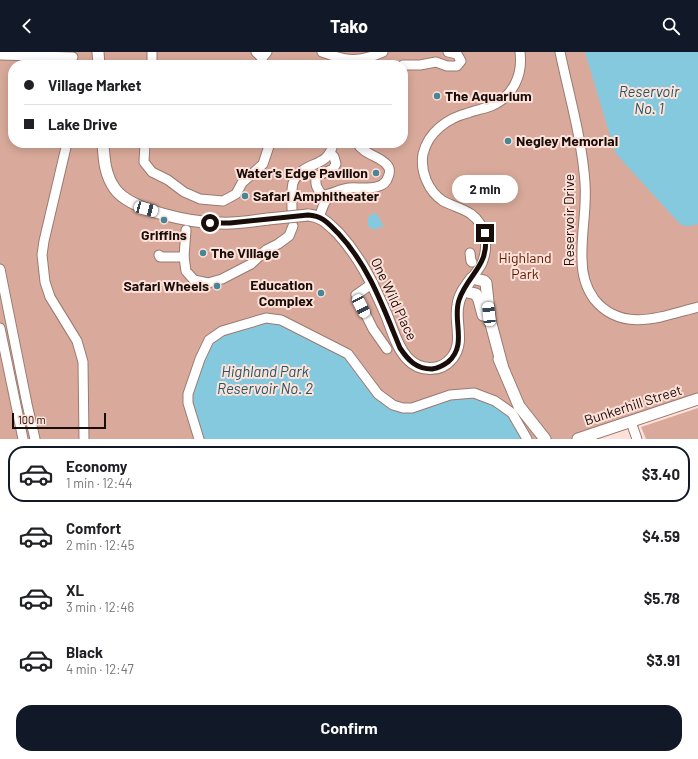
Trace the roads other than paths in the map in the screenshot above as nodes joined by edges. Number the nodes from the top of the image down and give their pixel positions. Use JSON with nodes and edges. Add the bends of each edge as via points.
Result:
{"nodes":[{"id":1,"x":256,"y":52,"type":"edge"},
{"id":2,"x":267,"y":52,"type":"edge"},
{"id":3,"x":322,"y":52,"type":"edge"},
{"id":4,"x":383,"y":52,"type":"edge"},
{"id":5,"x":448,"y":52,"type":"edge"},
{"id":6,"x":520,"y":52,"type":"edge"},
{"id":7,"x":560,"y":52,"type":"edge"},
{"id":8,"x":0,"y":55,"type":"edge"},
{"id":9,"x":73,"y":58,"type":"edge"},
{"id":10,"x":408,"y":65,"type":"edge"},
{"id":11,"x":66,"y":148,"type":"edge"},
{"id":12,"x":103,"y":148,"type":"edge"},
{"id":13,"x":145,"y":148,"type":"edge"},
{"id":14,"x":268,"y":148,"type":"edge"},
{"id":15,"x":333,"y":148,"type":"edge"},
{"id":16,"x":362,"y":148,"type":"edge"},
{"id":17,"x":330,"y":153,"type":"junction"},
{"id":18,"x":329,"y":195,"type":"junction"},
{"id":19,"x":292,"y":209,"type":"dead end"},
{"id":20,"x":319,"y":217,"type":"junction"},
{"id":21,"x":293,"y":226,"type":"dead end"},
{"id":22,"x":186,"y":230,"type":"dead end"},
{"id":23,"x":470,"y":253,"type":"dead end"},
{"id":24,"x":159,"y":255,"type":"dead end"},
{"id":25,"x":184,"y":257,"type":"junction"},
{"id":26,"x":472,"y":262,"type":"dead end"},
{"id":27,"x":0,"y":269,"type":"edge"},
{"id":28,"x":472,"y":278,"type":"junction"},
{"id":29,"x":373,"y":283,"type":"junction"},
{"id":30,"x":463,"y":291,"type":"junction"},
{"id":31,"x":698,"y":307,"type":"edge"},
{"id":32,"x":0,"y":328,"type":"edge"},
{"id":33,"x":387,"y":349,"type":"dead end"},
{"id":34,"x":502,"y":364,"type":"junction"},
{"id":35,"x":698,"y":400,"type":"edge"},
{"id":36,"x":631,"y":422,"type":"junction"},
{"id":37,"x":23,"y":439,"type":"edge"},
{"id":38,"x":35,"y":439,"type":"edge"},
{"id":39,"x":84,"y":439,"type":"edge"},
{"id":40,"x":199,"y":439,"type":"edge"},
{"id":41,"x":527,"y":439,"type":"edge"},
{"id":42,"x":545,"y":439,"type":"edge"},
{"id":43,"x":578,"y":439,"type":"edge"},
{"id":44,"x":637,"y":439,"type":"edge"}],
"edges":[{"from":1,"to":2,"type":"street","via":[[262,58]]},
{"from":3,"to":4,"type":"street","via":[[353,60]]},
{"from":5,"to":10,"type":"street","via":[[457,54],[461,61],[457,66],[436,62]]},
{"from":6,"to":28,"type":"street","via":[[518,79],[508,95],[492,106],[457,116],[440,126],[425,146],[423,155],[424,172],[432,191],[443,201],[472,214],[482,227],[486,241],[482,263]]},
{"from":7,"to":31,"type":"street","name":"Reservoir Drive","via":[[583,164],[586,202],[582,261],[588,288],[602,307],[630,320],[666,316]]},
{"from":8,"to":9,"type":"street"},
{"from":11,"to":39,"type":"street","via":[[44,241],[42,269],[50,297],[77,341],[83,362]]},
{"from":12,"to":20,"type":"main road","bridge":true,"via":[[109,180],[118,193],[131,203],[159,213],[210,223],[308,215]]},
{"from":13,"to":14,"type":"street","via":[[144,162],[152,172],[200,199],[223,201],[236,194],[242,183],[263,164]]},
{"from":15,"to":17,"type":"street"},
{"from":16,"to":18,"type":"street","via":[[388,166],[388,180],[382,186],[350,188]]},
{"from":17,"to":18,"type":"street","via":[[336,164],[333,169],[317,176],[315,182],[322,195]]},
{"from":17,"to":19,"type":"street","via":[[325,160],[302,171],[294,183]]},
{"from":18,"to":20,"type":"street"},
{"from":20,"to":29,"type":"main road","name":"One Wild Place","via":[[327,222],[350,248]]},
{"from":21,"to":25,"type":"street","via":[[290,236],[266,250],[251,264],[208,283],[194,280],[186,271]]},
{"from":22,"to":25,"type":"street"},
{"from":23,"to":26,"type":"street"},
{"from":24,"to":25,"type":"street"},
{"from":27,"to":38,"type":"street"},
{"from":28,"to":30,"type":"main road","name":"One Wild Place"},
{"from":28,"to":34,"type":"main road","via":[[482,279],[486,283],[490,320]]},
{"from":29,"to":30,"type":"main road","name":"One Wild Place","via":[[400,348],[417,366],[433,369],[447,363],[455,354],[459,336],[458,304]]},
{"from":29,"to":33,"type":"street","via":[[356,295]]},
{"from":30,"to":34,"type":"main road","via":[[473,292],[478,296],[485,328]]},
{"from":32,"to":37,"type":"street"},
{"from":34,"to":42,"type":"main road","via":[[519,406]]},
{"from":35,"to":36,"type":"main road","name":"Bunkerhill Street"},
{"from":36,"to":43,"type":"main road","name":"Bunkerhill Street"},
{"from":36,"to":44,"type":"street"},
{"from":40,"to":41,"type":"street","via":[[188,403],[188,394],[209,340],[222,331],[266,318],[281,320],[348,354],[378,394],[393,405],[412,408],[450,395],[474,393],[495,401],[512,413]]}]}
